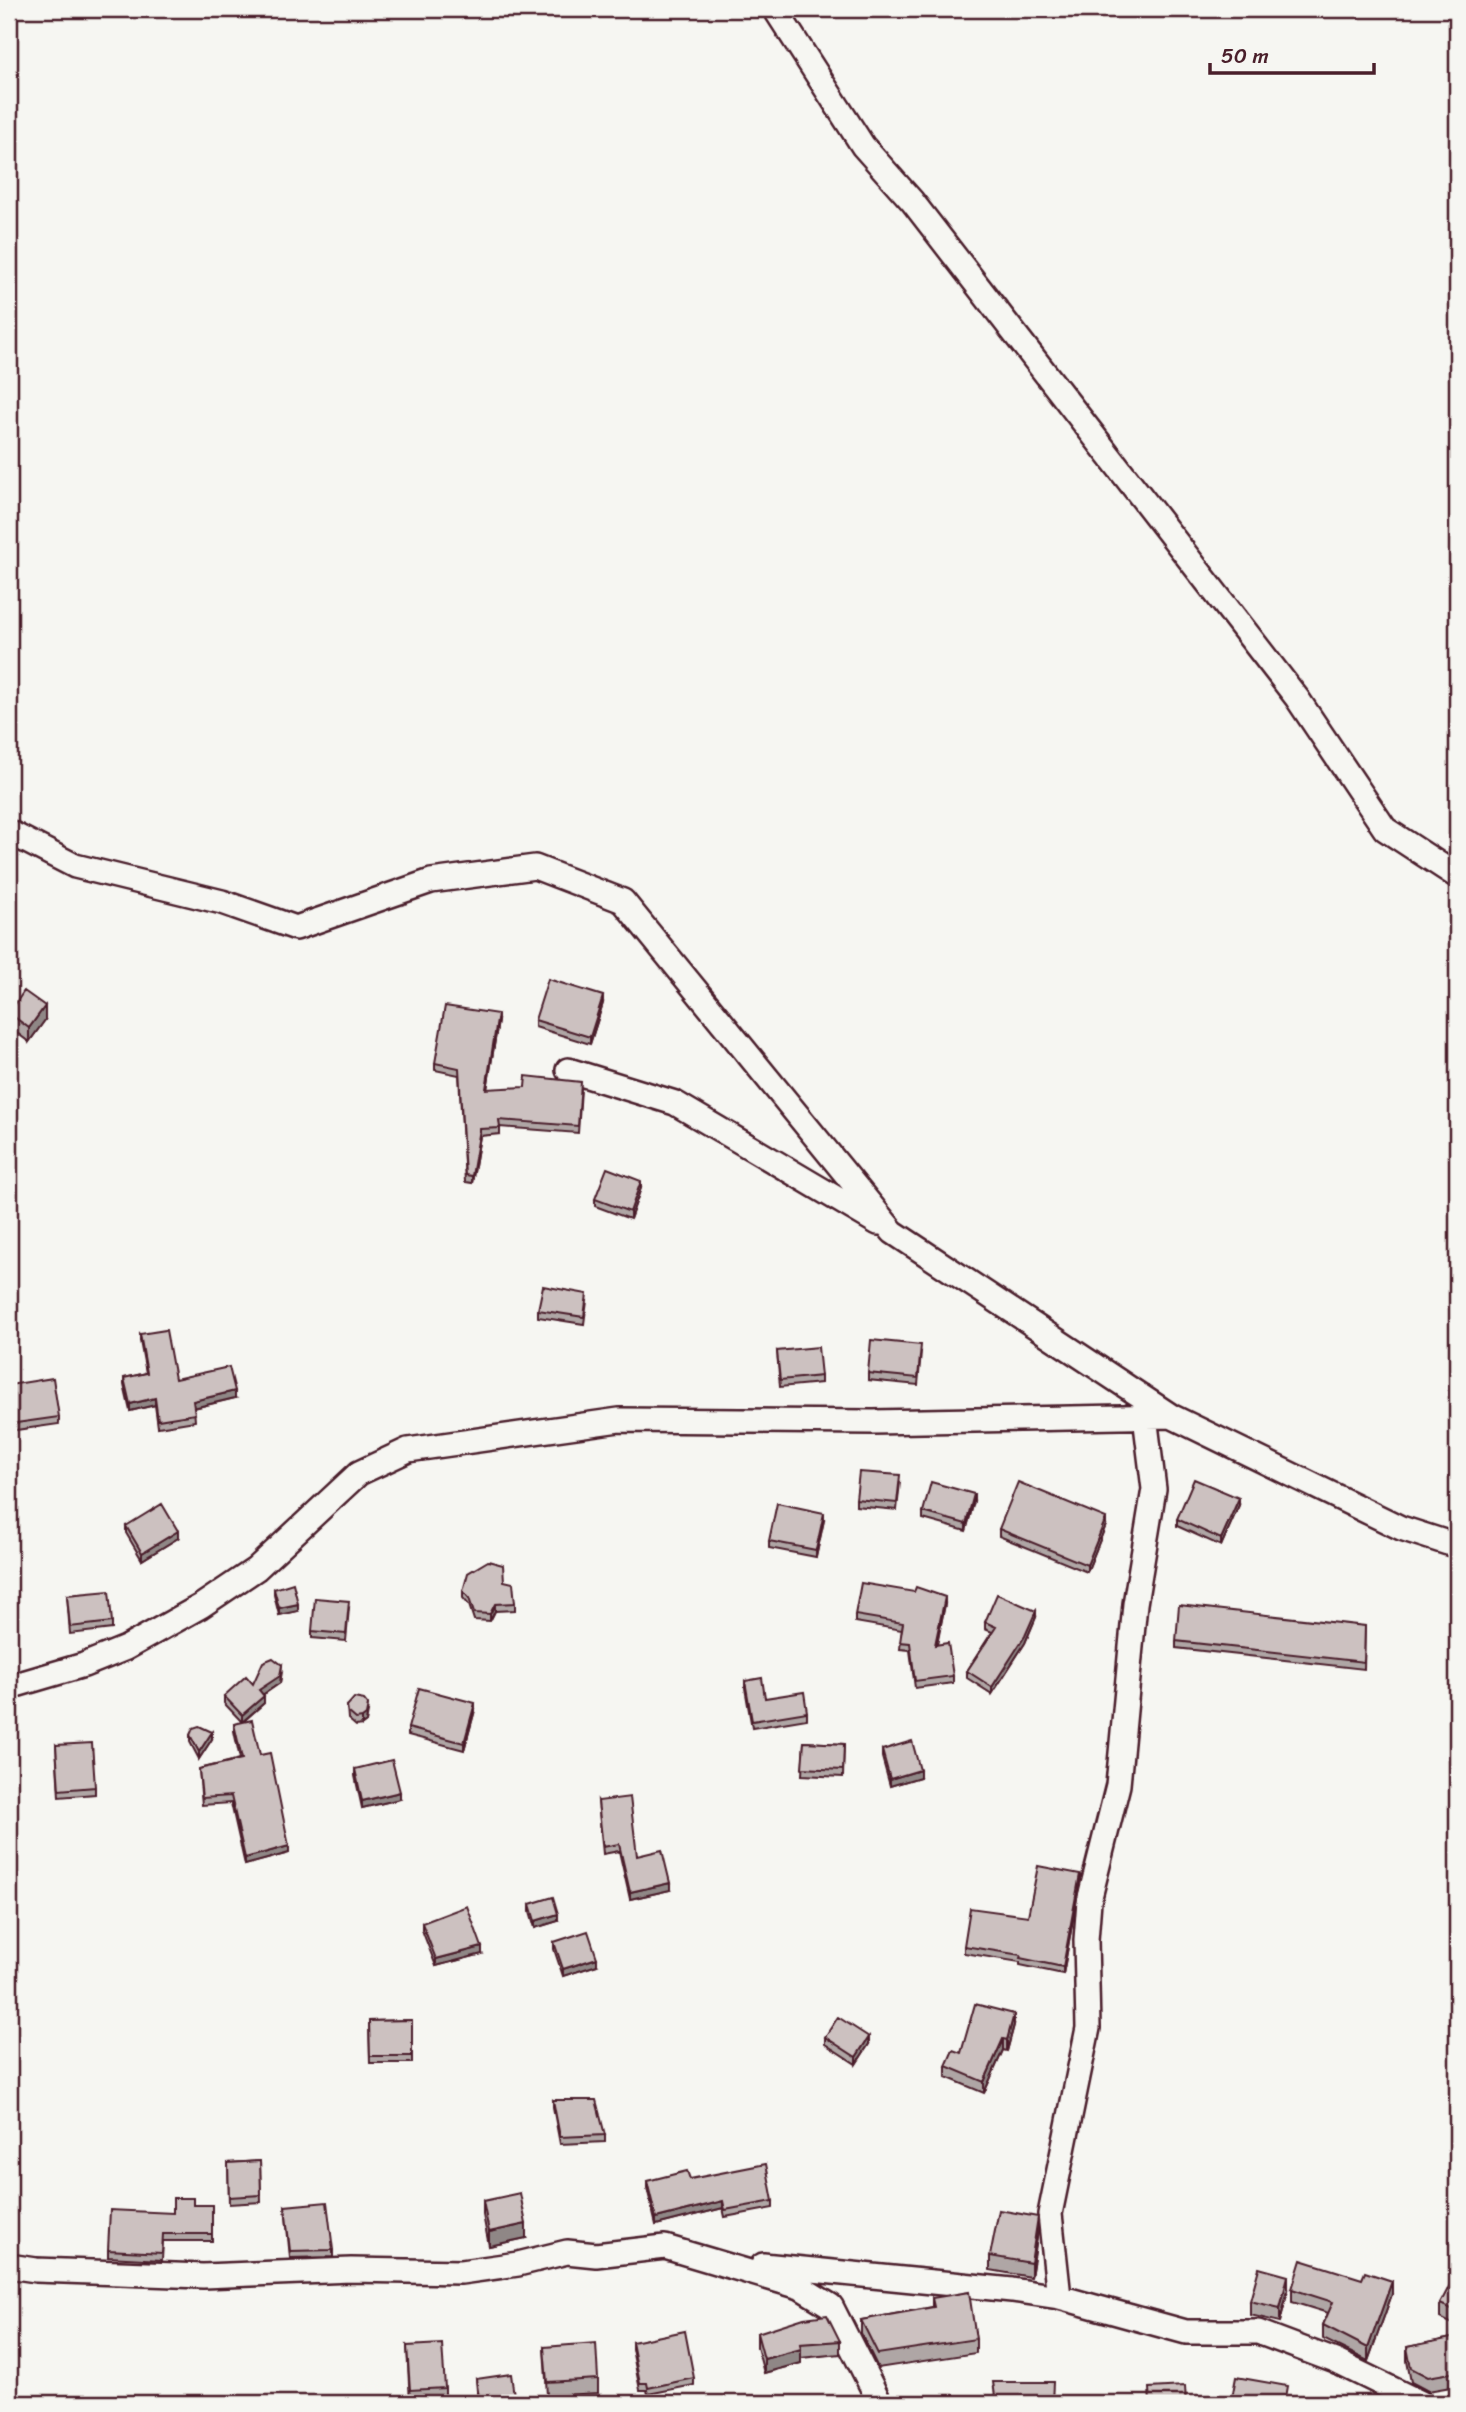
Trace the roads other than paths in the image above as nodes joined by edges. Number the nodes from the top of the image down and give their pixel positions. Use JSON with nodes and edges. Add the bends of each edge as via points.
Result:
{"nodes":[{"id":1,"x":775,"y":9,"type":"edge"},
{"id":2,"x":9,"y":832,"type":"edge"},
{"id":3,"x":1457,"y":876,"type":"edge"},
{"id":4,"x":568,"y":1070,"type":"dead end"},
{"id":5,"x":893,"y":1232,"type":"junction"},
{"id":6,"x":1145,"y":1416,"type":"junction"},
{"id":7,"x":1171,"y":1416,"type":"junction"},
{"id":8,"x":1457,"y":1546,"type":"edge"},
{"id":9,"x":9,"y":1687,"type":"edge"},
{"id":10,"x":718,"y":2261,"type":"junction"},
{"id":11,"x":9,"y":2266,"type":"edge"},
{"id":12,"x":1059,"y":2297,"type":"junction"},
{"id":13,"x":880,"y":2403,"type":"edge"},
{"id":14,"x":1421,"y":2403,"type":"edge"}],
"edges":[{"from":1,"to":3,"type":"street","via":[[863,146],[912,201],[1297,698],[1384,829]]},
{"from":2,"to":5,"type":"street","via":[[75,866],[222,902],[296,928],[431,881],[535,867],[623,901]]},
{"from":4,"to":5,"type":"street","via":[[675,1103]]},
{"from":5,"to":7,"type":"street"},
{"from":6,"to":7,"type":"street"},
{"from":6,"to":9,"type":"street","via":[[886,1422],[619,1420],[408,1450],[359,1473],[256,1569],[201,1606],[126,1648]]},
{"from":6,"to":12,"type":"street","via":[[1154,1489],[1135,1604],[1118,1785],[1089,1900],[1088,2028],[1050,2214]]},
{"from":7,"to":8,"type":"street","via":[[1401,1528]]},
{"from":10,"to":11,"type":"street","via":[[665,2247],[596,2255],[567,2252],[518,2264],[427,2273],[351,2270],[203,2276]]},
{"from":10,"to":12,"type":"street"},
{"from":10,"to":13,"type":"street","via":[[800,2287],[831,2306]]},
{"from":12,"to":14,"type":"street","via":[[1186,2332],[1258,2332],[1335,2361]]}]}
